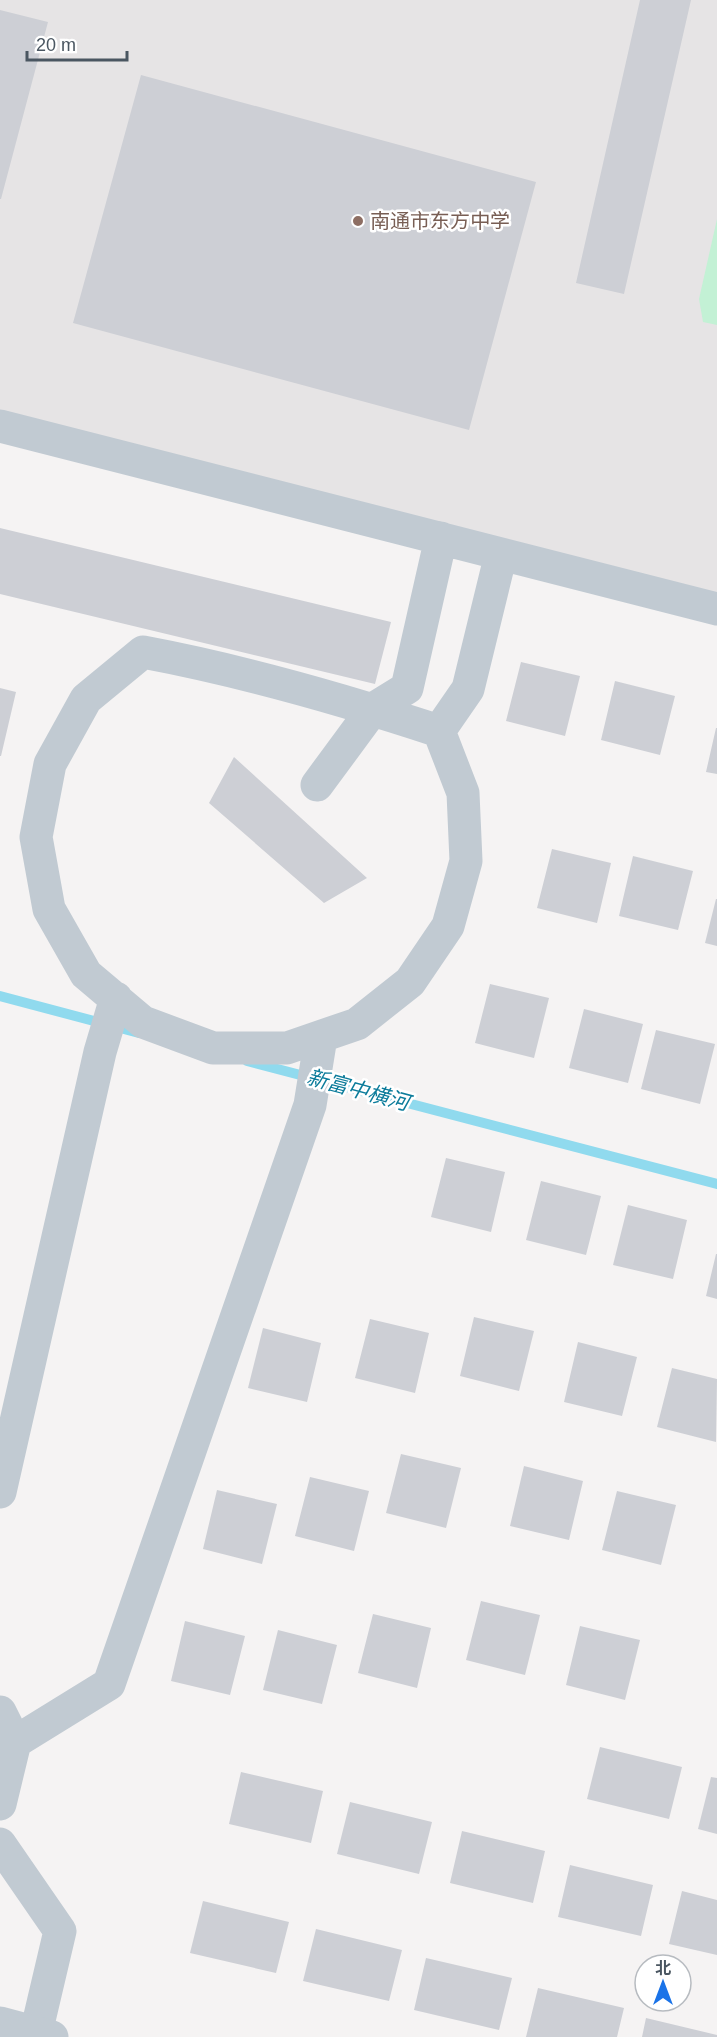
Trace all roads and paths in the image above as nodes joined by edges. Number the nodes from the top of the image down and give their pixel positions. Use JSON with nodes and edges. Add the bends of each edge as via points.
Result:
{"nodes":[{"id":1,"x":0,"y":426,"type":"edge"},
{"id":2,"x":441,"y":538,"type":"junction"},
{"id":3,"x":501,"y":554,"type":"junction"},
{"id":4,"x":717,"y":609,"type":"edge"},
{"id":5,"x":373,"y":709,"type":"junction"},
{"id":6,"x":439,"y":731,"type":"junction"},
{"id":7,"x":317,"y":784,"type":"dead end"},
{"id":8,"x":116,"y":999,"type":"junction"},
{"id":9,"x":321,"y":1037,"type":"junction"},
{"id":10,"x":0,"y":1492,"type":"edge"},
{"id":11,"x":0,"y":1712,"type":"edge"},
{"id":12,"x":15,"y":1742,"type":"junction"},
{"id":13,"x":0,"y":1804,"type":"edge"},
{"id":14,"x":0,"y":1844,"type":"edge"},
{"id":15,"x":0,"y":2023,"type":"edge"},
{"id":16,"x":44,"y":2035,"type":"edge"}],
"edges":[{"from":1,"to":2,"type":"street"},
{"from":2,"to":3,"type":"street"},
{"from":2,"to":5,"type":"street","via":[[408,688]]},
{"from":3,"to":4,"type":"street"},
{"from":3,"to":6,"type":"street","via":[[468,689]]},
{"from":5,"to":6,"type":"street"},
{"from":5,"to":7,"type":"street"},
{"from":5,"to":8,"type":"street","via":[[215,666],[143,652],[86,699],[50,764],[36,837],[49,909],[86,974]]},
{"from":6,"to":9,"type":"street","via":[[463,794],[466,850],[448,926],[410,982],[357,1024]]},
{"from":8,"to":9,"type":"street","via":[[143,1022],[213,1048],[287,1048]]},
{"from":8,"to":10,"type":"street","via":[[100,1052]]},
{"from":9,"to":12,"type":"street","via":[[310,1105],[109,1684]]},
{"from":11,"to":12,"type":"street"},
{"from":12,"to":13,"type":"street"},
{"from":14,"to":16,"type":"street","via":[[60,1931]]},
{"from":15,"to":16,"type":"street"}]}
